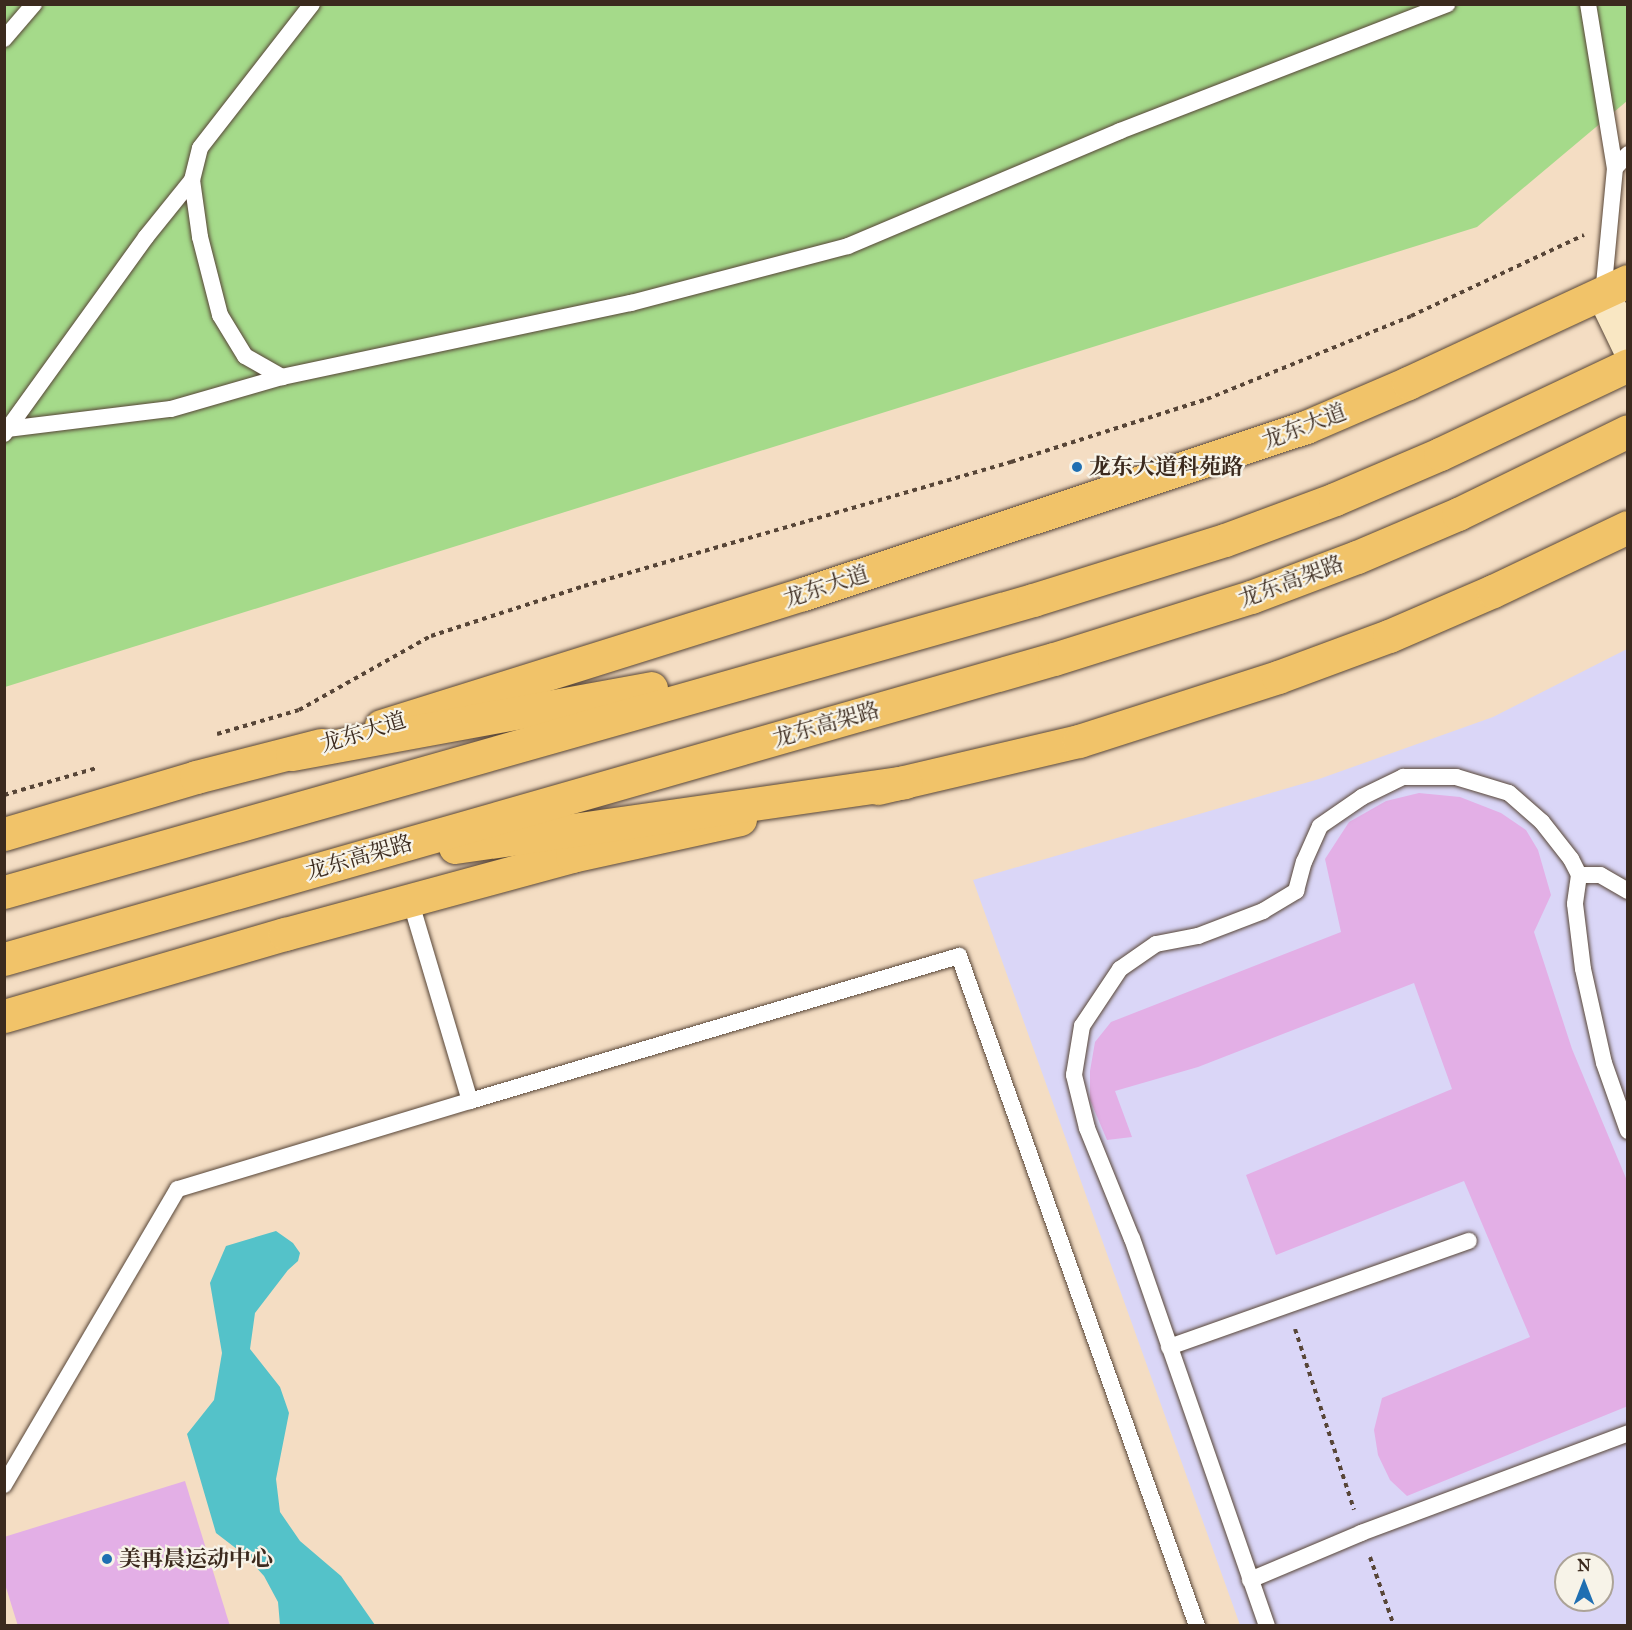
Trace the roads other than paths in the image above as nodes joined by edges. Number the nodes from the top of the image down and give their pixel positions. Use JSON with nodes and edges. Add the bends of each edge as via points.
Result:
{"nodes":[{"id":1,"x":34,"y":4,"type":"edge"},
{"id":2,"x":312,"y":4,"type":"edge"},
{"id":3,"x":1447,"y":4,"type":"edge"},
{"id":4,"x":1588,"y":4,"type":"edge"},
{"id":5,"x":4,"y":39,"type":"edge"},
{"id":6,"x":1628,"y":154,"type":"edge"},
{"id":7,"x":1615,"y":168,"type":"junction"},
{"id":8,"x":192,"y":180,"type":"junction"},
{"id":9,"x":1615,"y":288,"type":"edge"},
{"id":10,"x":1628,"y":346,"type":"edge"},
{"id":11,"x":1628,"y":366,"type":"edge"},
{"id":12,"x":282,"y":376,"type":"junction"},
{"id":13,"x":1628,"y":431,"type":"edge"},
{"id":14,"x":6,"y":432,"type":"edge"},
{"id":15,"x":1628,"y":527,"type":"edge"},
{"id":16,"x":848,"y":652,"type":"junction"},
{"id":17,"x":292,"y":754,"type":"junction"},
{"id":18,"x":905,"y":782,"type":"junction"},
{"id":19,"x":4,"y":834,"type":"edge"},
{"id":20,"x":326,"y":866,"type":"junction"},
{"id":21,"x":1579,"y":875,"type":"junction"},
{"id":22,"x":4,"y":891,"type":"edge"},
{"id":23,"x":1628,"y":891,"type":"edge"},
{"id":24,"x":410,"y":900,"type":"junction"},
{"id":25,"x":4,"y":959,"type":"edge"},
{"id":26,"x":4,"y":1016,"type":"edge"},
{"id":27,"x":471,"y":1101,"type":"junction"},
{"id":28,"x":1628,"y":1131,"type":"edge"},
{"id":29,"x":1469,"y":1241,"type":"dead end"},
{"id":30,"x":1169,"y":1347,"type":"junction"},
{"id":31,"x":1628,"y":1433,"type":"edge"},
{"id":32,"x":4,"y":1485,"type":"edge"},
{"id":33,"x":1250,"y":1580,"type":"junction"},
{"id":34,"x":1197,"y":1626,"type":"edge"},
{"id":35,"x":1267,"y":1626,"type":"edge"}],
"edges":[{"from":1,"to":5,"type":"lane"},
{"from":2,"to":8,"type":"lane","via":[[200,148]]},
{"from":3,"to":12,"type":"lane","via":[[1120,131],[848,246],[631,303]]},
{"from":4,"to":7,"type":"lane"},
{"from":6,"to":7,"type":"lane"},
{"from":7,"to":9,"type":"lane","via":[[1610,222]]},
{"from":8,"to":12,"type":"lane","via":[[200,237],[220,315],[245,356]]},
{"from":8,"to":14,"type":"lane","via":[[146,237]]},
{"from":9,"to":10,"type":"street"},
{"from":9,"to":17,"type":"main road","name":"龙东大道","via":[[1306,427],[803,594]]},
{"from":11,"to":16,"type":"main road","via":[[1440,454],[1225,540]]},
{"from":12,"to":14,"type":"lane","via":[[171,409]]},
{"from":13,"to":20,"type":"main road","name":"龙东高架路","via":[[1458,514],[1251,597],[938,693]]},
{"from":15,"to":18,"type":"main road","via":[[1399,632],[1278,677],[1079,741]]},
{"from":16,"to":17,"type":"main road"},
{"from":16,"to":22,"type":"main road"},
{"from":17,"to":19,"type":"main road","name":"龙东大道","via":[[196,777]]},
{"from":18,"to":20,"type":"main road"},
{"from":18,"to":24,"type":"main road","via":[[572,856]]},
{"from":20,"to":25,"type":"main road","name":"龙东高架路"},
{"from":21,"to":23,"type":"lane","via":[[1600,875]]},
{"from":21,"to":28,"type":"lane","via":[[1575,904],[1583,969],[1604,1063]]},
{"from":21,"to":30,"type":"lane","via":[[1571,858],[1542,822],[1509,793],[1456,777],[1403,777],[1362,797],[1320,826],[1296,891],[1263,911],[1198,936],[1156,944],[1120,969],[1082,1026],[1074,1075],[1087,1128],[1132,1239]]},
{"from":24,"to":26,"type":"main road"},
{"from":24,"to":27,"type":"lane"},
{"from":27,"to":32,"type":"lane","via":[[178,1189]]},
{"from":27,"to":34,"type":"lane","via":[[959,957]]},
{"from":29,"to":30,"type":"lane"},
{"from":30,"to":33,"type":"lane"},
{"from":31,"to":33,"type":"lane","via":[[1361,1533]]},
{"from":33,"to":35,"type":"lane"}]}
